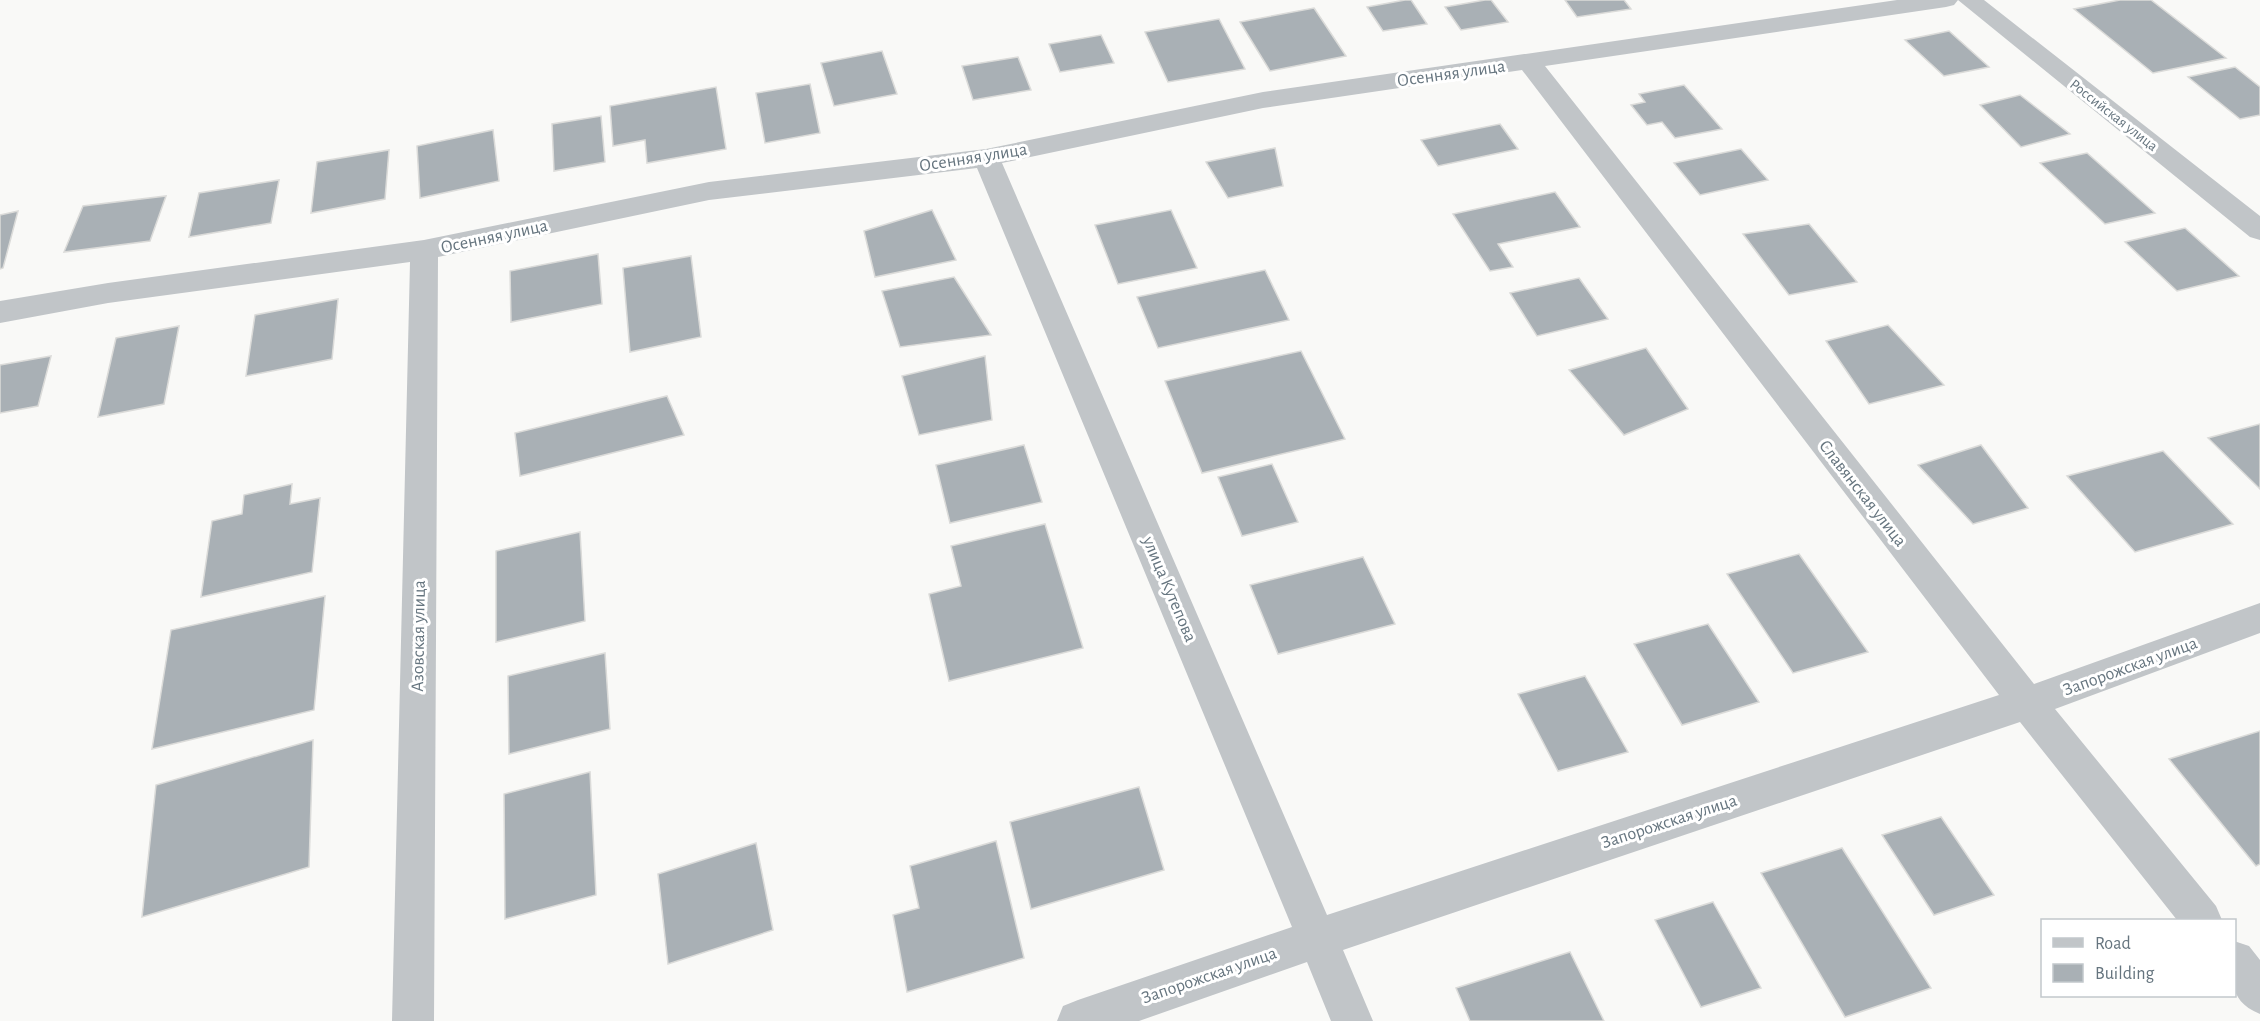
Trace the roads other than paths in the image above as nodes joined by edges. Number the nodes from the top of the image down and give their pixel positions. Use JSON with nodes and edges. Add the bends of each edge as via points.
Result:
{"nodes":[{"id":1,"x":1946,"y":0,"type":"edge"},
{"id":2,"x":1969,"y":0,"type":"edge"},
{"id":3,"x":1529,"y":62,"type":"junction"},
{"id":4,"x":987,"y":158,"type":"junction"},
{"id":5,"x":2260,"y":230,"type":"edge"},
{"id":6,"x":424,"y":250,"type":"junction"},
{"id":7,"x":0,"y":312,"type":"edge"},
{"id":8,"x":2260,"y":618,"type":"edge"},
{"id":9,"x":2027,"y":703,"type":"junction"},
{"id":10,"x":2200,"y":919,"type":"edge"},
{"id":11,"x":1318,"y":938,"type":"junction"},
{"id":12,"x":2236,"y":962,"type":"edge"},
{"id":13,"x":2260,"y":993,"type":"edge"},
{"id":14,"x":412,"y":1021,"type":"edge"},
{"id":15,"x":1078,"y":1021,"type":"edge"},
{"id":16,"x":1352,"y":1021,"type":"edge"}],
"edges":[{"from":1,"to":3,"type":"street","name":"Осенняя улица"},
{"from":2,"to":5,"type":"street","name":"Российская улица"},
{"from":3,"to":4,"type":"street","name":"Осенняя улица","via":[[1263,100]]},
{"from":3,"to":9,"type":"street","name":"Славянская улица"},
{"from":4,"to":6,"type":"street","name":"Осенняя улица","via":[[709,191]]},
{"from":4,"to":11,"type":"street","name":"улица Кутепова"},
{"from":6,"to":7,"type":"street","name":"Осенняя улица","via":[[108,293]]},
{"from":6,"to":14,"type":"street","name":"Азовская улица"},
{"from":8,"to":9,"type":"street","name":"Запорожская улица"},
{"from":9,"to":10,"type":"street","name":"Славянская улица"},
{"from":9,"to":11,"type":"street","name":"Запорожская улица"},
{"from":11,"to":15,"type":"street","name":"Запорожская улица"},
{"from":11,"to":16,"type":"street","name":"улица Кутепова"},
{"from":12,"to":13,"type":"street"}]}
